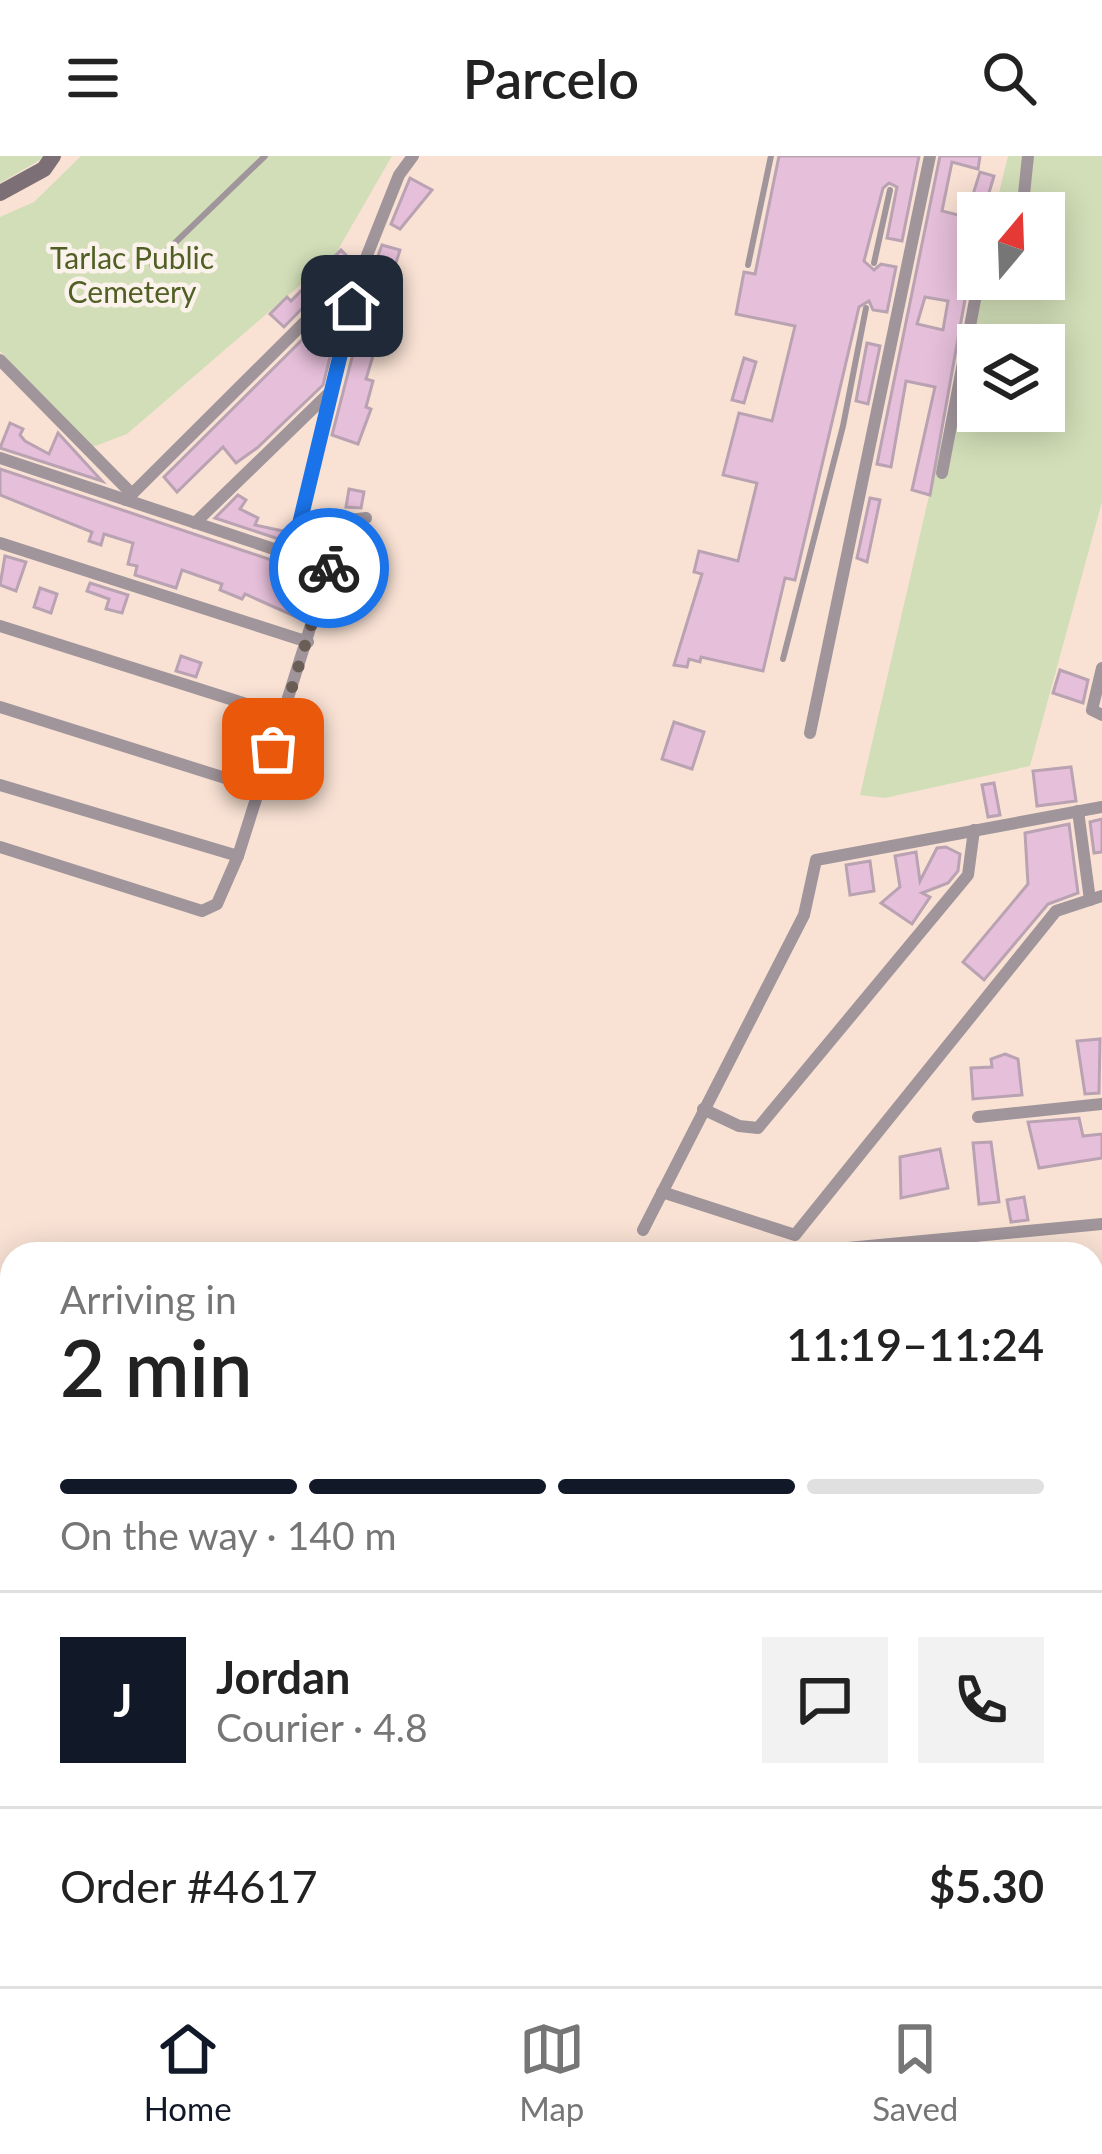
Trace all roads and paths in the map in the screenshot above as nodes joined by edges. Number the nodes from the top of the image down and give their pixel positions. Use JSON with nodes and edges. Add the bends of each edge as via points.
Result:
{"nodes":[{"id":1,"x":53,"y":156,"type":"edge"},
{"id":2,"x":265,"y":156,"type":"edge"},
{"id":3,"x":413,"y":156,"type":"edge"},
{"id":4,"x":771,"y":156,"type":"edge"},
{"id":5,"x":930,"y":156,"type":"edge"},
{"id":6,"x":1028,"y":156,"type":"edge"},
{"id":7,"x":890,"y":190,"type":"dead end"},
{"id":8,"x":1024,"y":192,"type":"edge"},
{"id":9,"x":0,"y":193,"type":"edge"},
{"id":10,"x":364,"y":262,"type":"junction"},
{"id":11,"x":874,"y":262,"type":"dead end"},
{"id":12,"x":152,"y":265,"type":"dead end"},
{"id":13,"x":748,"y":265,"type":"dead end"},
{"id":14,"x":975,"y":300,"type":"edge"},
{"id":15,"x":866,"y":308,"type":"dead end"},
{"id":16,"x":0,"y":360,"type":"edge"},
{"id":17,"x":329,"y":393,"type":"junction"},
{"id":18,"x":0,"y":458,"type":"edge"},
{"id":19,"x":942,"y":473,"type":"dead end"},
{"id":20,"x":128,"y":496,"type":"junction"},
{"id":21,"x":366,"y":518,"type":"dead end"},
{"id":22,"x":195,"y":523,"type":"junction"},
{"id":23,"x":0,"y":543,"type":"edge"},
{"id":24,"x":292,"y":555,"type":"junction"},
{"id":25,"x":329,"y":568,"type":"junction"},
{"id":26,"x":0,"y":626,"type":"edge"},
{"id":27,"x":308,"y":643,"type":"junction"},
{"id":28,"x":782,"y":659,"type":"dead end"},
{"id":29,"x":1102,"y":668,"type":"edge"},
{"id":30,"x":0,"y":707,"type":"edge"},
{"id":31,"x":1102,"y":715,"type":"edge"},
{"id":32,"x":284,"y":716,"type":"junction"},
{"id":33,"x":810,"y":733,"type":"dead end"},
{"id":34,"x":0,"y":784,"type":"edge"},
{"id":35,"x":260,"y":789,"type":"junction"},
{"id":36,"x":1102,"y":807,"type":"edge"},
{"id":37,"x":1078,"y":811,"type":"junction"},
{"id":38,"x":974,"y":830,"type":"junction"},
{"id":39,"x":0,"y":847,"type":"edge"},
{"id":40,"x":238,"y":856,"type":"junction"},
{"id":41,"x":1096,"y":898,"type":"edge"},
{"id":42,"x":1102,"y":1104,"type":"edge"},
{"id":43,"x":704,"y":1109,"type":"junction"},
{"id":44,"x":978,"y":1117,"type":"dead end"},
{"id":45,"x":662,"y":1192,"type":"junction"},
{"id":46,"x":1102,"y":1224,"type":"edge"},
{"id":47,"x":643,"y":1230,"type":"dead end"},
{"id":48,"x":911,"y":1242,"type":"edge"}],
"edges":[{"from":1,"to":9,"type":"street"},
{"from":2,"to":12,"type":"lane"},
{"from":3,"to":10,"type":"street"},
{"from":4,"to":13,"type":"lane"},
{"from":5,"to":33,"type":"street"},
{"from":6,"to":8,"type":"street"},
{"from":7,"to":11,"type":"lane"},
{"from":10,"to":17,"type":"street"},
{"from":10,"to":20,"type":"street"},
{"from":14,"to":19,"type":"street"},
{"from":15,"to":28,"type":"lane"},
{"from":16,"to":20,"type":"street"},
{"from":17,"to":22,"type":"street"},
{"from":17,"to":24,"type":"street"},
{"from":18,"to":20,"type":"street"},
{"from":20,"to":22,"type":"street"},
{"from":21,"to":25,"type":"street","via":[[341,521]]},
{"from":22,"to":24,"type":"street"},
{"from":23,"to":27,"type":"street"},
{"from":24,"to":25,"type":"street"},
{"from":25,"to":27,"type":"street"},
{"from":26,"to":32,"type":"street"},
{"from":27,"to":32,"type":"street"},
{"from":29,"to":31,"type":"street","via":[[1092,710]]},
{"from":30,"to":35,"type":"street"},
{"from":32,"to":35,"type":"street"},
{"from":34,"to":40,"type":"street"},
{"from":35,"to":40,"type":"street"},
{"from":36,"to":37,"type":"street"},
{"from":37,"to":38,"type":"street"},
{"from":37,"to":41,"type":"street"},
{"from":38,"to":43,"type":"street","via":[[968,874],[758,1128]]},
{"from":38,"to":43,"type":"street","via":[[816,860],[804,915]]},
{"from":39,"to":40,"type":"street","via":[[202,911],[217,904]]},
{"from":41,"to":45,"type":"street","via":[[1057,911],[1043,926],[795,1235]]},
{"from":42,"to":44,"type":"street"},
{"from":43,"to":45,"type":"street"},
{"from":45,"to":47,"type":"street"},
{"from":46,"to":48,"type":"street"}]}
